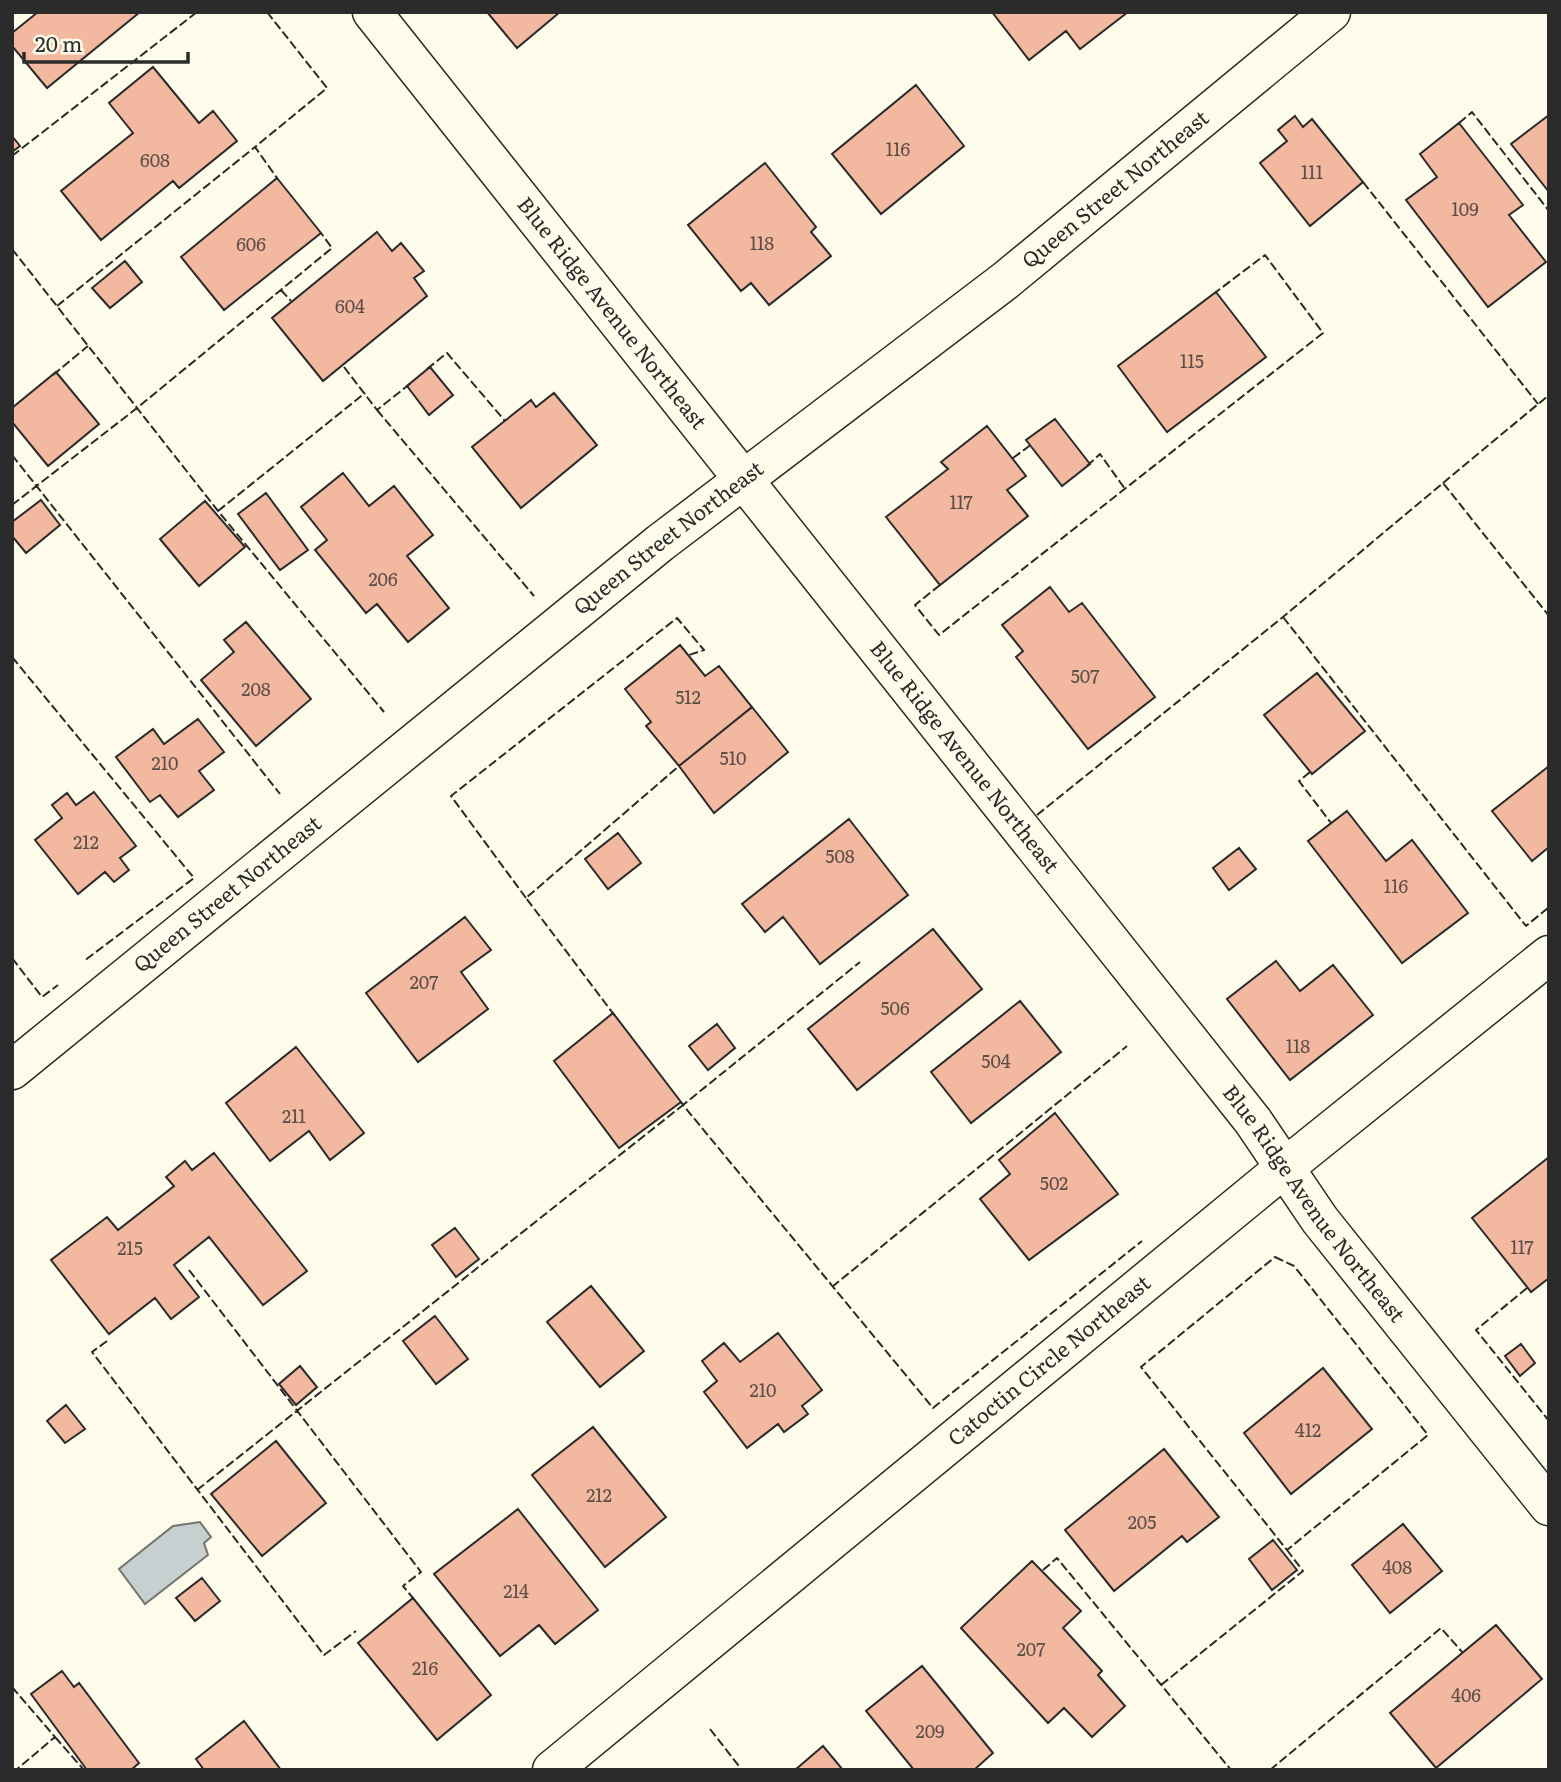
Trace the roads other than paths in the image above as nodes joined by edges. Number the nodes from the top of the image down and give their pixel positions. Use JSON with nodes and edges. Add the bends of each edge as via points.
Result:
{"nodes":[{"id":1,"x":372,"y":12,"type":"edge"},
{"id":2,"x":1331,"y":12,"type":"edge"},
{"id":3,"x":746,"y":479,"type":"junction"},
{"id":4,"x":1549,"y":955,"type":"edge"},
{"id":5,"x":12,"y":1070,"type":"edge"},
{"id":6,"x":1283,"y":1169,"type":"junction"},
{"id":7,"x":1549,"y":1506,"type":"edge"},
{"id":8,"x":552,"y":1770,"type":"edge"}],
"edges":[{"from":1,"to":3,"type":"street","name":"Blue Ridge Avenue Northeast"},
{"from":2,"to":3,"type":"street","name":"Queen Street Northeast","via":[[1006,280]]},
{"from":3,"to":5,"type":"street","name":"Queen Street Northeast"},
{"from":3,"to":6,"type":"street","name":"Blue Ridge Avenue Northeast","via":[[1253,1121]]},
{"from":4,"to":6,"type":"street","name":"Catoctin Circle Northeast"},
{"from":6,"to":7,"type":"street","name":"Blue Ridge Avenue Northeast"},
{"from":6,"to":8,"type":"street","name":"Catoctin Circle Northeast"}]}
